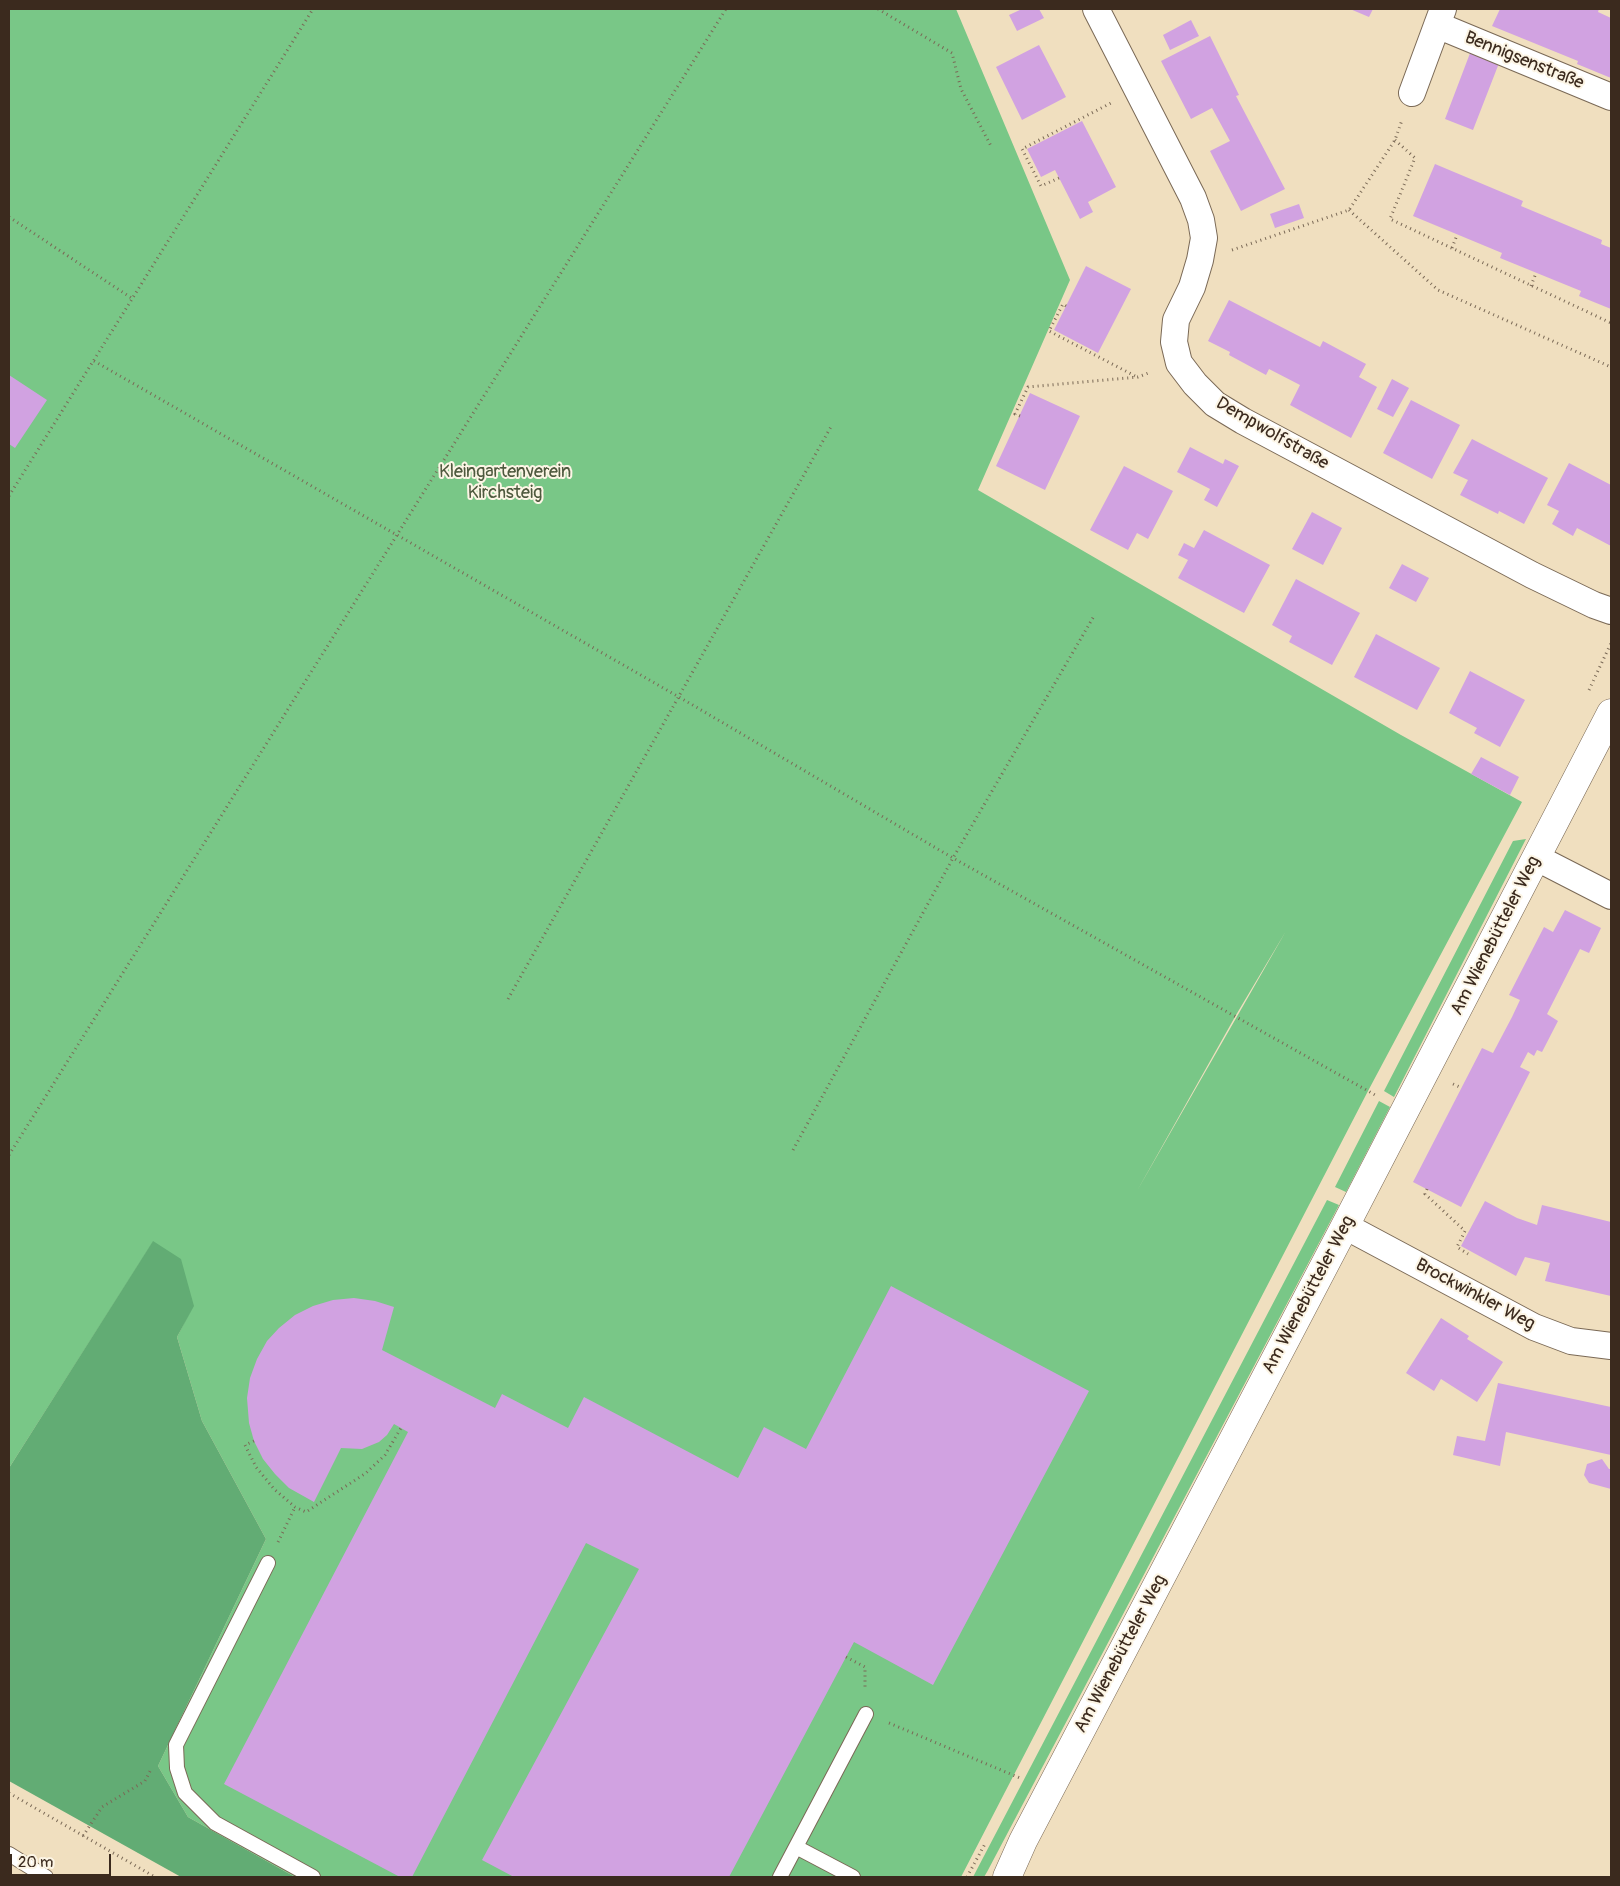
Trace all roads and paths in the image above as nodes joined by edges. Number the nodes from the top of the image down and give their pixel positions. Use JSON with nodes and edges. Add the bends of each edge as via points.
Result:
{"nodes":[{"id":1,"x":313,"y":9,"type":"edge"},
{"id":2,"x":726,"y":9,"type":"edge"},
{"id":3,"x":878,"y":9,"type":"edge"},
{"id":4,"x":1096,"y":9,"type":"edge"},
{"id":5,"x":1440,"y":17,"type":"edge"},
{"id":6,"x":1137,"y":90,"type":"junction"},
{"id":7,"x":1412,"y":93,"type":"joint"},
{"id":8,"x":1611,"y":97,"type":"edge"},
{"id":9,"x":1395,"y":140,"type":"junction"},
{"id":10,"x":992,"y":148,"type":"dead end"},
{"id":11,"x":1059,"y":178,"type":"dead end"},
{"id":12,"x":1349,"y":210,"type":"junction"},
{"id":13,"x":9,"y":217,"type":"edge"},
{"id":14,"x":1458,"y":235,"type":"dead end"},
{"id":15,"x":1452,"y":248,"type":"junction"},
{"id":16,"x":1200,"y":260,"type":"junction"},
{"id":17,"x":1536,"y":273,"type":"dead end"},
{"id":18,"x":1531,"y":286,"type":"junction"},
{"id":19,"x":132,"y":299,"type":"junction"},
{"id":20,"x":1066,"y":306,"type":"dead end"},
{"id":21,"x":1611,"y":323,"type":"edge"},
{"id":22,"x":94,"y":361,"type":"junction"},
{"id":23,"x":1611,"y":367,"type":"edge"},
{"id":24,"x":1020,"y":416,"type":"dead end"},
{"id":25,"x":832,"y":425,"type":"dead end"},
{"id":26,"x":9,"y":496,"type":"edge"},
{"id":27,"x":396,"y":535,"type":"junction"},
{"id":28,"x":1611,"y":611,"type":"edge"},
{"id":29,"x":1094,"y":616,"type":"dead end"},
{"id":30,"x":680,"y":697,"type":"junction"},
{"id":31,"x":1611,"y":712,"type":"edge"},
{"id":32,"x":953,"y":858,"type":"junction"},
{"id":33,"x":1537,"y":858,"type":"junction"},
{"id":34,"x":1611,"y":896,"type":"edge"},
{"id":35,"x":508,"y":999,"type":"dead end"},
{"id":36,"x":1405,"y":1110,"type":"junction"},
{"id":37,"x":793,"y":1150,"type":"dead end"},
{"id":38,"x":9,"y":1155,"type":"edge"},
{"id":39,"x":1427,"y":1189,"type":"dead end"},
{"id":40,"x":1345,"y":1226,"type":"junction"},
{"id":41,"x":1468,"y":1254,"type":"dead end"},
{"id":42,"x":1611,"y":1346,"type":"edge"},
{"id":43,"x":401,"y":1428,"type":"dead end"},
{"id":44,"x":254,"y":1441,"type":"dead end"},
{"id":45,"x":295,"y":1507,"type":"junction"},
{"id":46,"x":268,"y":1563,"type":"joint"},
{"id":47,"x":846,"y":1657,"type":"dead end"},
{"id":48,"x":866,"y":1714,"type":"junction"},
{"id":49,"x":1020,"y":1778,"type":"dead end"},
{"id":50,"x":9,"y":1793,"type":"edge"},
{"id":51,"x":796,"y":1847,"type":"junction"},
{"id":52,"x":9,"y":1854,"type":"edge"},
{"id":53,"x":46,"y":1877,"type":"edge"},
{"id":54,"x":155,"y":1877,"type":"edge"},
{"id":55,"x":313,"y":1877,"type":"edge"},
{"id":56,"x":780,"y":1877,"type":"edge"},
{"id":57,"x":853,"y":1877,"type":"edge"},
{"id":58,"x":1007,"y":1877,"type":"edge"}],
"edges":[{"from":1,"to":19,"type":"path"},
{"from":2,"to":27,"type":"path"},
{"from":3,"to":10,"type":"path","via":[[952,54],[961,89]]},
{"from":4,"to":6,"type":"street","name":"Dempwolfstraße"},
{"from":5,"to":7,"type":"street","name":"Bennigsenstraße"},
{"from":5,"to":8,"type":"street","name":"Bennigsenstraße"},
{"from":6,"to":11,"type":"path","via":[[1022,149],[1041,186]]},
{"from":6,"to":16,"type":"street","name":"Dempwolfstraße","via":[[1193,198],[1204,238]]},
{"from":7,"to":9,"type":"path"},
{"from":9,"to":12,"type":"path"},
{"from":9,"to":15,"type":"path","via":[[1415,158],[1390,219]]},
{"from":12,"to":16,"type":"path"},
{"from":12,"to":23,"type":"path","via":[[1438,290]]},
{"from":13,"to":19,"type":"path"},
{"from":14,"to":15,"type":"path"},
{"from":15,"to":18,"type":"path"},
{"from":16,"to":28,"type":"street","name":"Dempwolfstraße","via":[[1192,288],[1176,320],[1174,342],[1178,363],[1215,404],[1243,422],[1532,575]]},
{"from":17,"to":18,"type":"path"},
{"from":18,"to":21,"type":"path"},
{"from":19,"to":22,"type":"path"},
{"from":20,"to":24,"type":"path","via":[[1063,304],[1049,331],[1138,377],[1028,387],[1015,414]]},
{"from":22,"to":26,"type":"path"},
{"from":22,"to":27,"type":"path"},
{"from":25,"to":30,"type":"path"},
{"from":27,"to":30,"type":"path"},
{"from":27,"to":38,"type":"path"},
{"from":29,"to":32,"type":"path"},
{"from":30,"to":32,"type":"path"},
{"from":30,"to":35,"type":"path"},
{"from":31,"to":33,"type":"street","name":"Am Wienebütteler Weg"},
{"from":32,"to":36,"type":"path"},
{"from":32,"to":37,"type":"path"},
{"from":33,"to":34,"type":"street"},
{"from":33,"to":36,"type":"street","name":"Am Wienebütteler Weg"},
{"from":36,"to":40,"type":"street","name":"Am Wienebütteler Weg"},
{"from":39,"to":41,"type":"path","via":[[1425,1194],[1465,1231],[1457,1248]]},
{"from":40,"to":42,"type":"street","name":"Brockwinkler Weg","via":[[1534,1327],[1571,1341]]},
{"from":40,"to":58,"type":"street","name":"Am Wienebütteler Weg"},
{"from":43,"to":45,"type":"path","via":[[385,1455],[366,1473],[306,1512]]},
{"from":44,"to":45,"type":"path","via":[[245,1445],[256,1467]]},
{"from":45,"to":46,"type":"path"},
{"from":46,"to":55,"type":"lane","via":[[176,1745],[176,1768],[185,1793],[215,1822]]},
{"from":47,"to":48,"type":"path","via":[[865,1667]]},
{"from":48,"to":49,"type":"path"},
{"from":48,"to":51,"type":"lane"},
{"from":50,"to":54,"type":"path"},
{"from":51,"to":56,"type":"lane"},
{"from":51,"to":57,"type":"lane"},
{"from":52,"to":53,"type":"lane"}]}
